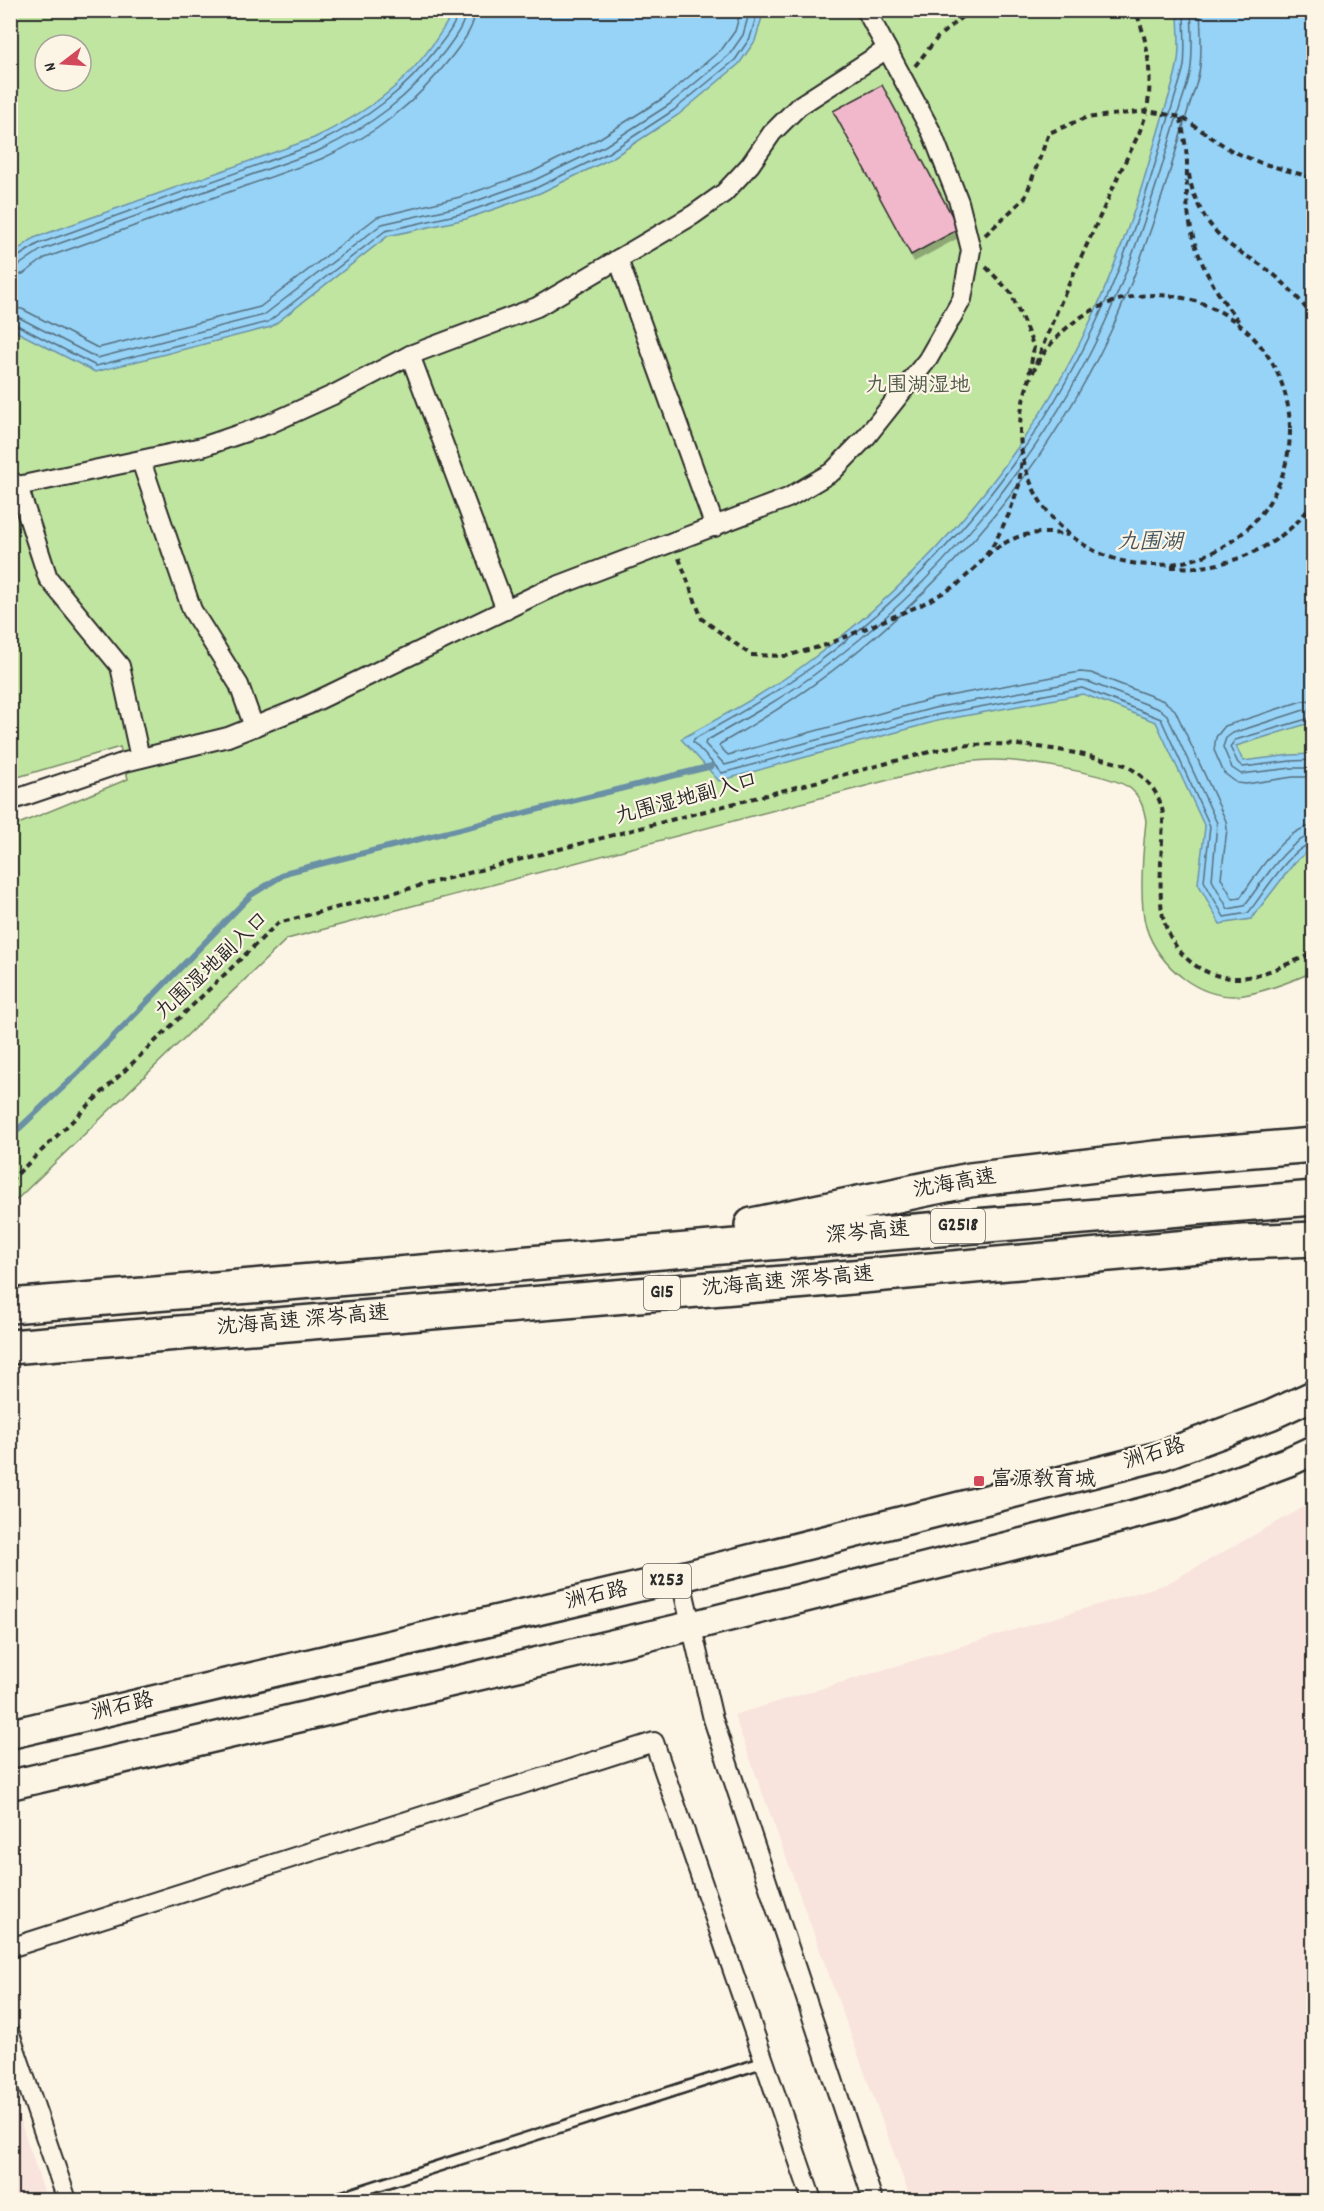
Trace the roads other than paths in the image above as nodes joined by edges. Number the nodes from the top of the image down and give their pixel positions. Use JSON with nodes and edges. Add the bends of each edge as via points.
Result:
{"nodes":[{"id":1,"x":866,"y":10,"type":"edge"},
{"id":2,"x":887,"y":50,"type":"junction"},
{"id":3,"x":618,"y":259,"type":"junction"},
{"id":4,"x":410,"y":355,"type":"junction"},
{"id":5,"x":141,"y":461,"type":"junction"},
{"id":6,"x":14,"y":483,"type":"edge"},
{"id":7,"x":715,"y":527,"type":"junction"},
{"id":8,"x":506,"y":610,"type":"junction"},
{"id":9,"x":254,"y":727,"type":"junction"},
{"id":10,"x":140,"y":759,"type":"junction"},
{"id":11,"x":10,"y":801,"type":"edge"},
{"id":12,"x":1314,"y":1145,"type":"edge"},
{"id":13,"x":1314,"y":1198,"type":"edge"},
{"id":14,"x":1314,"y":1239,"type":"edge"},
{"id":15,"x":602,"y":1256,"type":"junction"},
{"id":16,"x":10,"y":1306,"type":"edge"},
{"id":17,"x":10,"y":1347,"type":"edge"},
{"id":18,"x":1314,"y":1395,"type":"edge"},
{"id":19,"x":1314,"y":1450,"type":"edge"},
{"id":20,"x":680,"y":1577,"type":"junction"},
{"id":21,"x":691,"y":1626,"type":"junction"},
{"id":22,"x":10,"y":1734,"type":"edge"},
{"id":23,"x":10,"y":1785,"type":"edge"},
{"id":24,"x":10,"y":1948,"type":"edge"},
{"id":25,"x":10,"y":2034,"type":"edge"},
{"id":26,"x":764,"y":2062,"type":"junction"},
{"id":27,"x":67,"y":2200,"type":"edge"},
{"id":28,"x":333,"y":2200,"type":"edge"},
{"id":29,"x":812,"y":2200,"type":"edge"},
{"id":30,"x":873,"y":2200,"type":"edge"}],
"edges":[{"from":1,"to":2,"type":"street"},
{"from":2,"to":3,"type":"street","via":[[799,106],[724,193]]},
{"from":2,"to":7,"type":"street","via":[[932,133],[960,202],[971,250],[962,299],[928,359],[867,436],[832,472],[788,498]]},
{"from":3,"to":4,"type":"street","via":[[537,307]]},
{"from":3,"to":7,"type":"street"},
{"from":4,"to":5,"type":"street","via":[[268,424],[202,447]]},
{"from":4,"to":8,"type":"street"},
{"from":5,"to":6,"type":"street"},
{"from":5,"to":9,"type":"street","via":[[192,610],[239,685]]},
{"from":6,"to":10,"type":"street","via":[[48,578],[120,666]]},
{"from":7,"to":8,"type":"street","via":[[544,591]]},
{"from":8,"to":9,"type":"street"},
{"from":9,"to":10,"type":"street"},
{"from":10,"to":11,"type":"street"},
{"from":12,"to":15,"type":"highway","name":"沈海高速","number":"G15","via":[[1155,1158],[970,1180]]},
{"from":13,"to":15,"type":"highway","name":"深岑高速","number":"G2518"},
{"from":14,"to":17,"type":"highway","name":"沈海高速 深岑高速","number":"G15"},
{"from":15,"to":16,"type":"highway","name":"沈海高速 深岑高速","number":"G15"},
{"from":18,"to":20,"type":"main road","name":"洲石路","number":"X253","via":[[1160,1456]]},
{"from":19,"to":21,"type":"main road","number":"X253","via":[[1175,1504]]},
{"from":20,"to":21,"type":"street"},
{"from":20,"to":22,"type":"main road","name":"洲石路","number":"X253"},
{"from":21,"to":23,"type":"main road","number":"X253"},
{"from":21,"to":30,"type":"street","via":[[718,1734]]},
{"from":24,"to":26,"type":"street","via":[[654,1742]]},
{"from":25,"to":27,"type":"street"},
{"from":26,"to":28,"type":"lane"},
{"from":26,"to":29,"type":"street"}]}
